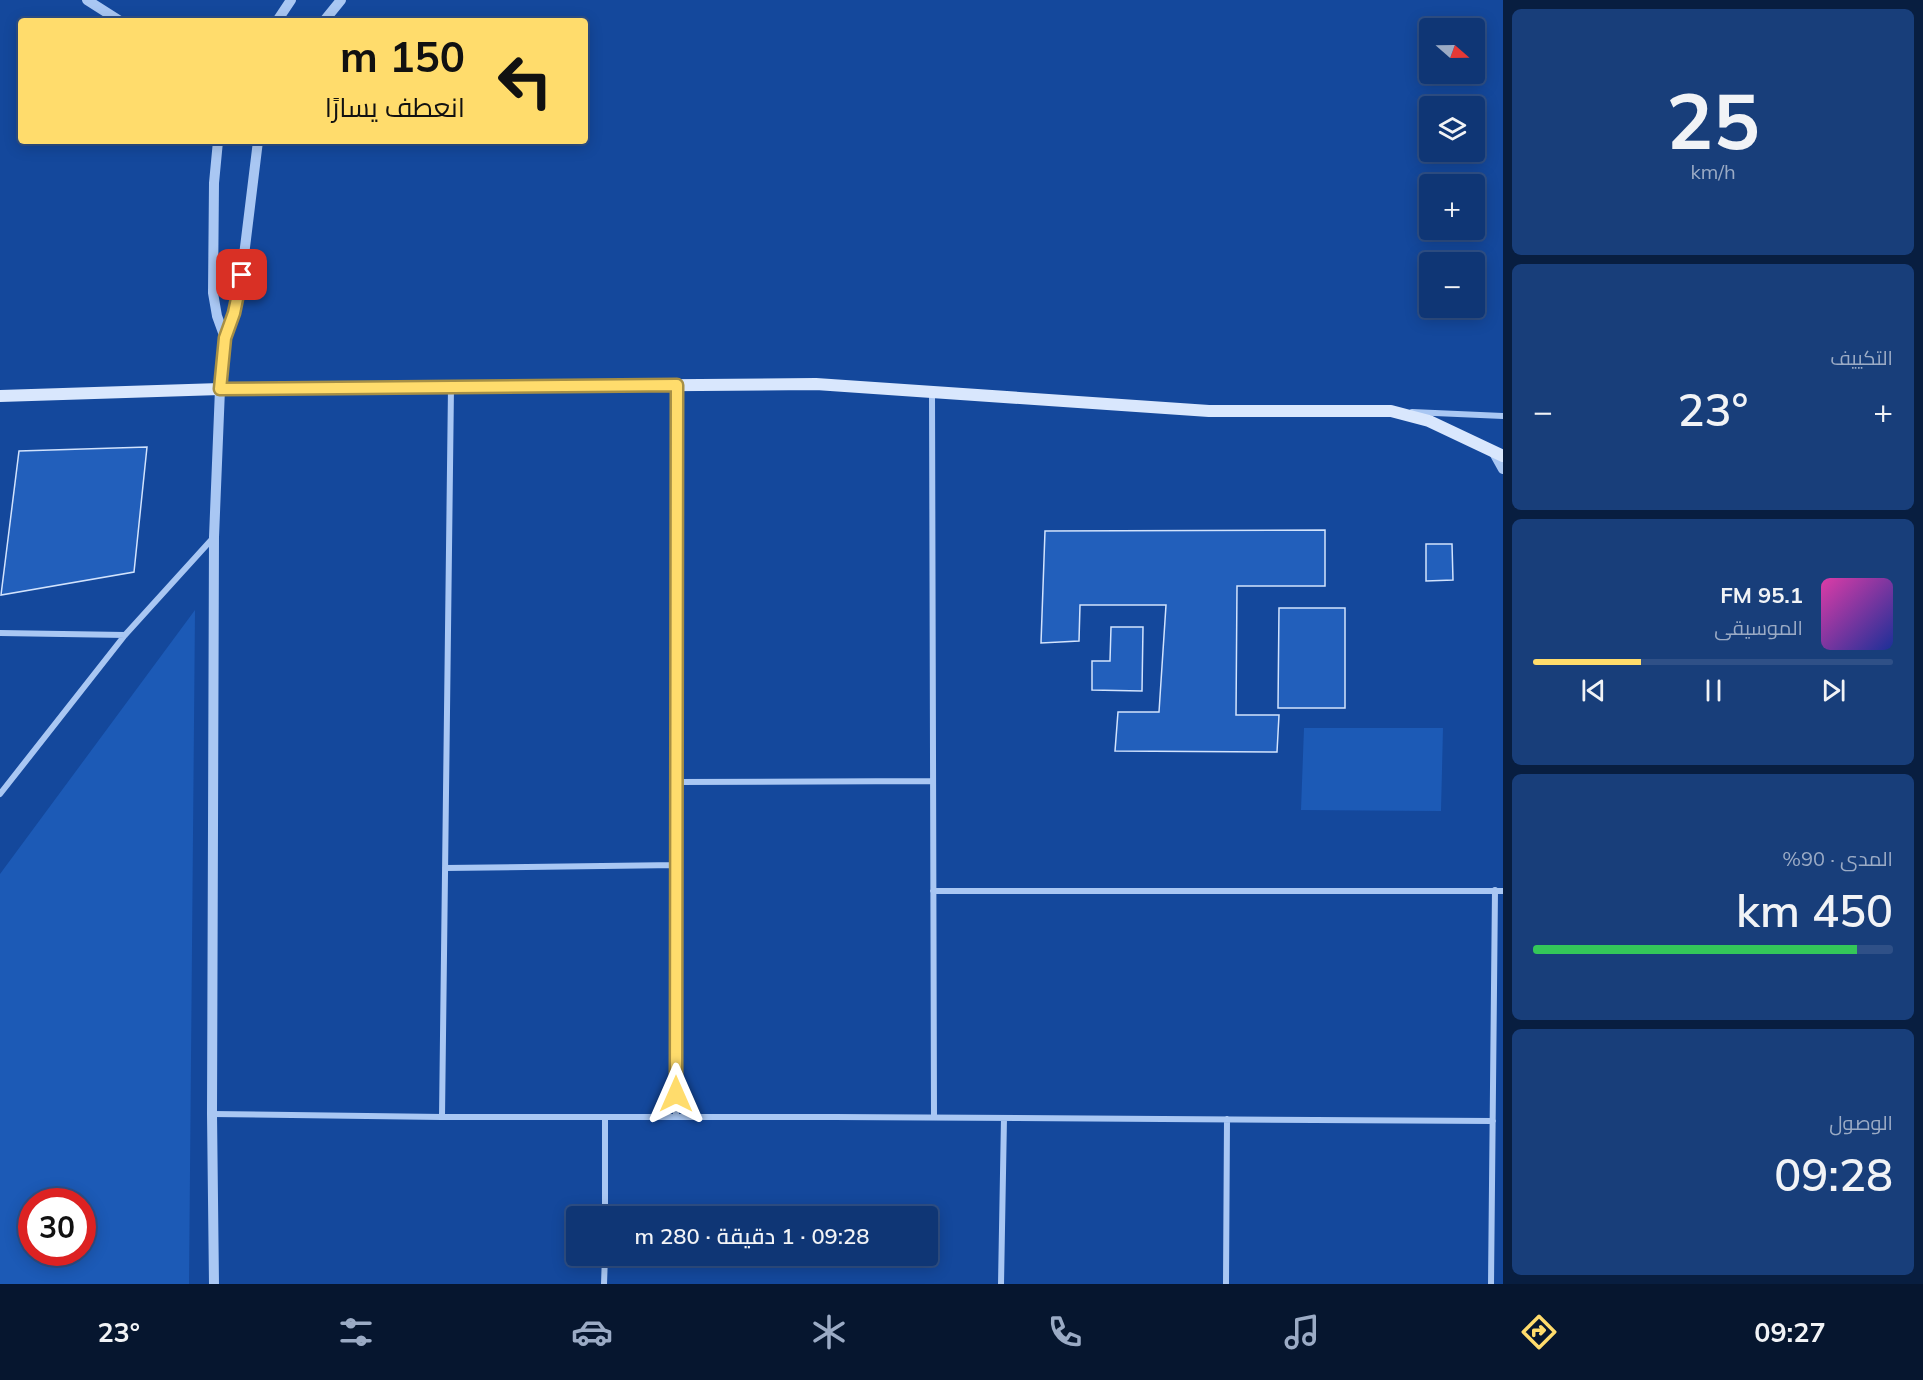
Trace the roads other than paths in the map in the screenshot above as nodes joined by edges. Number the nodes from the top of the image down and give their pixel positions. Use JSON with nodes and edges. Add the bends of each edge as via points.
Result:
{"nodes":[{"id":1,"x":87,"y":0,"type":"edge"},
{"id":2,"x":291,"y":0,"type":"edge"},
{"id":3,"x":341,"y":0,"type":"edge"},
{"id":4,"x":115,"y":18,"type":"edge"},
{"id":5,"x":279,"y":18,"type":"edge"},
{"id":6,"x":326,"y":18,"type":"edge"},
{"id":7,"x":218,"y":144,"type":"edge"},
{"id":8,"x":258,"y":144,"type":"edge"},
{"id":9,"x":225,"y":338,"type":"junction"},
{"id":10,"x":677,"y":385,"type":"junction"},
{"id":11,"x":451,"y":387,"type":"junction"},
{"id":12,"x":220,"y":389,"type":"junction"},
{"id":13,"x":932,"y":392,"type":"junction"},
{"id":14,"x":0,"y":396,"type":"edge"},
{"id":15,"x":1391,"y":411,"type":"junction"},
{"id":16,"x":1503,"y":416,"type":"edge"},
{"id":17,"x":1498,"y":453,"type":"edge"},
{"id":18,"x":1503,"y":469,"type":"edge"},
{"id":19,"x":214,"y":537,"type":"junction"},
{"id":20,"x":0,"y":633,"type":"edge"},
{"id":21,"x":125,"y":635,"type":"junction"},
{"id":22,"x":933,"y":781,"type":"junction"},
{"id":23,"x":677,"y":783,"type":"junction"},
{"id":24,"x":0,"y":794,"type":"edge"},
{"id":25,"x":677,"y":865,"type":"junction"},
{"id":26,"x":445,"y":868,"type":"junction"},
{"id":27,"x":1499,"y":890,"type":"edge"},
{"id":28,"x":933,"y":891,"type":"junction"},
{"id":29,"x":212,"y":1114,"type":"junction"},
{"id":30,"x":442,"y":1117,"type":"junction"},
{"id":31,"x":605,"y":1117,"type":"junction"},
{"id":32,"x":676,"y":1117,"type":"junction"},
{"id":33,"x":934,"y":1117,"type":"junction"},
{"id":34,"x":1004,"y":1118,"type":"junction"},
{"id":35,"x":1227,"y":1119,"type":"junction"},
{"id":36,"x":1493,"y":1121,"type":"junction"},
{"id":37,"x":605,"y":1206,"type":"edge"},
{"id":38,"x":605,"y":1266,"type":"edge"},
{"id":39,"x":214,"y":1284,"type":"edge"},
{"id":40,"x":604,"y":1284,"type":"edge"},
{"id":41,"x":1000,"y":1284,"type":"edge"},
{"id":42,"x":1226,"y":1284,"type":"edge"},
{"id":43,"x":1491,"y":1284,"type":"edge"}],
"edges":[{"from":1,"to":4,"type":"street"},
{"from":2,"to":5,"type":"street"},
{"from":3,"to":6,"type":"street"},
{"from":7,"to":9,"type":"street","via":[[213,293]]},
{"from":8,"to":9,"type":"street","via":[[240,288]]},
{"from":9,"to":12,"type":"street"},
{"from":10,"to":11,"type":"main road"},
{"from":10,"to":13,"type":"main road","via":[[816,384]]},
{"from":10,"to":23,"type":"street"},
{"from":11,"to":12,"type":"main road"},
{"from":11,"to":26,"type":"street"},
{"from":12,"to":14,"type":"main road"},
{"from":12,"to":19,"type":"street"},
{"from":13,"to":15,"type":"main road","via":[[1209,411]]},
{"from":13,"to":22,"type":"street"},
{"from":15,"to":16,"type":"street"},
{"from":15,"to":17,"type":"main road","via":[[1429,421]]},
{"from":17,"to":18,"type":"street"},
{"from":19,"to":21,"type":"street"},
{"from":19,"to":29,"type":"street"},
{"from":20,"to":21,"type":"street"},
{"from":21,"to":24,"type":"street"},
{"from":22,"to":23,"type":"street"},
{"from":22,"to":28,"type":"street"},
{"from":23,"to":25,"type":"street"},
{"from":25,"to":26,"type":"street"},
{"from":25,"to":32,"type":"street"},
{"from":26,"to":30,"type":"street"},
{"from":27,"to":28,"type":"street"},
{"from":27,"to":36,"type":"street"},
{"from":28,"to":33,"type":"street"},
{"from":29,"to":30,"type":"street"},
{"from":29,"to":39,"type":"street"},
{"from":30,"to":31,"type":"street"},
{"from":31,"to":32,"type":"street"},
{"from":31,"to":37,"type":"street"},
{"from":32,"to":33,"type":"street"},
{"from":33,"to":34,"type":"street"},
{"from":34,"to":35,"type":"street"},
{"from":34,"to":41,"type":"street"},
{"from":35,"to":36,"type":"street"},
{"from":35,"to":42,"type":"street"},
{"from":36,"to":43,"type":"street"},
{"from":38,"to":40,"type":"street"}]}
